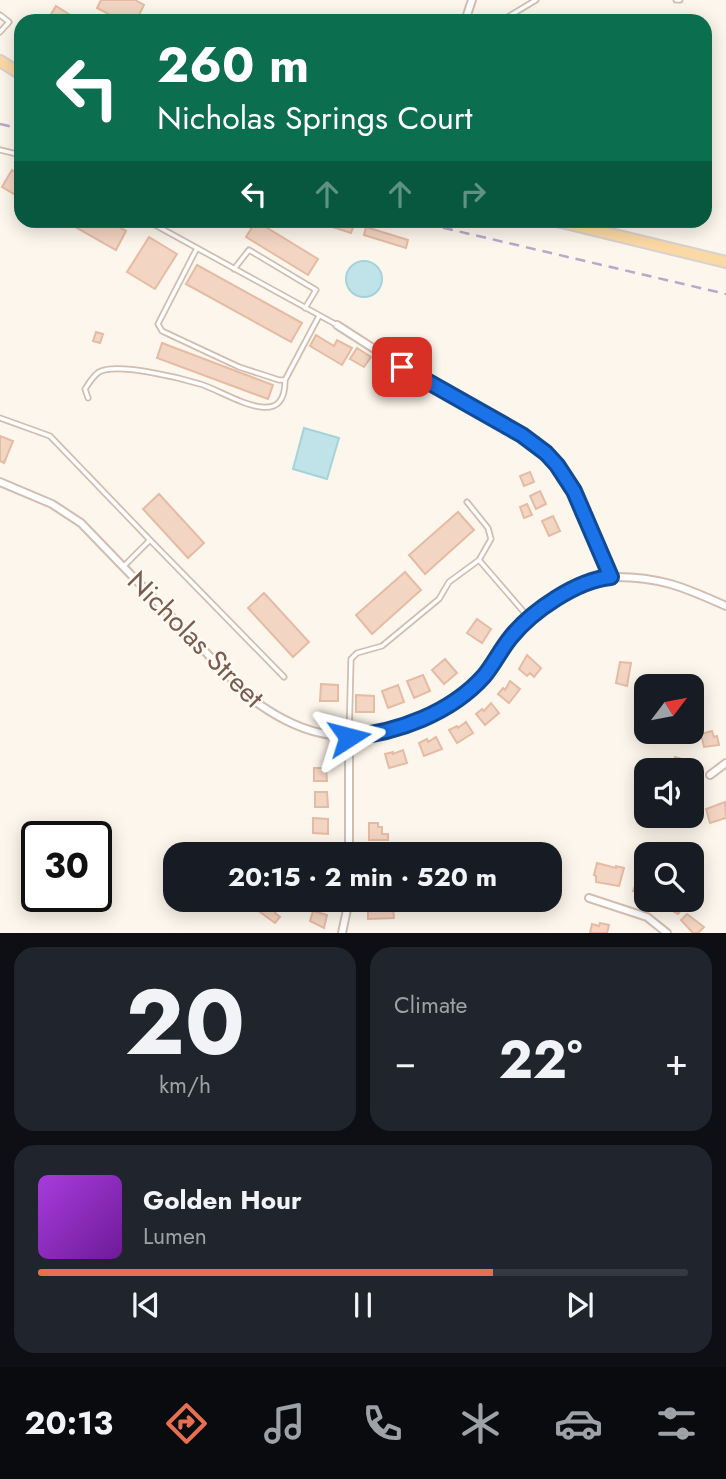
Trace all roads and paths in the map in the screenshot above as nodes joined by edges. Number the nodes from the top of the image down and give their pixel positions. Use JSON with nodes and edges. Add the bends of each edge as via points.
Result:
{"nodes":[{"id":1,"x":536,"y":0,"type":"edge"},
{"id":2,"x":513,"y":14,"type":"edge"},
{"id":3,"x":0,"y":15,"type":"edge"},
{"id":4,"x":0,"y":32,"type":"edge"},
{"id":5,"x":163,"y":228,"type":"edge"},
{"id":6,"x":587,"y":228,"type":"edge"},
{"id":7,"x":197,"y":248,"type":"junction"},
{"id":8,"x":726,"y":261,"type":"edge"},
{"id":9,"x":234,"y":269,"type":"junction"},
{"id":10,"x":305,"y":308,"type":"junction"},
{"id":11,"x":319,"y":316,"type":"junction"},
{"id":12,"x":337,"y":325,"type":"joint"},
{"id":13,"x":390,"y":359,"type":"dead end"},
{"id":14,"x":402,"y":367,"type":"dead end"},
{"id":15,"x":285,"y":380,"type":"junction"},
{"id":16,"x":88,"y":398,"type":"dead end"},
{"id":17,"x":0,"y":418,"type":"edge"},
{"id":18,"x":0,"y":482,"type":"edge"},
{"id":19,"x":467,"y":502,"type":"dead end"},
{"id":20,"x":150,"y":540,"type":"junction"},
{"id":21,"x":479,"y":560,"type":"junction"},
{"id":22,"x":124,"y":566,"type":"junction"},
{"id":23,"x":611,"y":577,"type":"junction"},
{"id":24,"x":726,"y":606,"type":"edge"},
{"id":25,"x":529,"y":618,"type":"junction"},
{"id":26,"x":284,"y":677,"type":"dead end"},
{"id":27,"x":349,"y":737,"type":"junction"},
{"id":28,"x":726,"y":763,"type":"edge"},
{"id":29,"x":710,"y":775,"type":"dead end"},
{"id":30,"x":349,"y":842,"type":"edge"},
{"id":31,"x":589,"y":898,"type":"dead end"},
{"id":32,"x":346,"y":912,"type":"edge"},
{"id":33,"x":342,"y":933,"type":"edge"},
{"id":34,"x":667,"y":933,"type":"edge"}],
"edges":[{"from":1,"to":2,"type":"lane"},
{"from":3,"to":4,"type":"lane","via":[[9,22]]},
{"from":5,"to":7,"type":"lane"},
{"from":6,"to":8,"type":"main road"},
{"from":7,"to":9,"type":"lane"},
{"from":7,"to":15,"type":"lane","via":[[158,324],[162,331],[239,367]]},
{"from":9,"to":10,"type":"lane"},
{"from":9,"to":10,"type":"lane","via":[[249,250],[316,290]]},
{"from":10,"to":11,"type":"lane"},
{"from":11,"to":12,"type":"lane"},
{"from":11,"to":15,"type":"lane"},
{"from":12,"to":13,"type":"street"},
{"from":14,"to":23,"type":"street","via":[[546,453],[574,491]]},
{"from":15,"to":16,"type":"lane","via":[[282,400],[267,408],[251,406],[202,384],[108,369],[91,380],[85,389]]},
{"from":17,"to":20,"type":"lane","via":[[50,436]]},
{"from":18,"to":22,"type":"street","name":"Nicholas Street","via":[[67,513]]},
{"from":19,"to":21,"type":"lane","via":[[491,539]]},
{"from":20,"to":22,"type":"lane"},
{"from":20,"to":26,"type":"lane"},
{"from":21,"to":25,"type":"lane"},
{"from":21,"to":27,"type":"lane","via":[[382,646],[351,659]]},
{"from":22,"to":27,"type":"street","name":"Nicholas Street","via":[[248,696],[269,712],[319,733]]},
{"from":23,"to":24,"type":"street","via":[[669,582]]},
{"from":23,"to":25,"type":"street","name":"Nicholas Street","via":[[564,594]]},
{"from":25,"to":27,"type":"street","name":"Nicholas Street","via":[[484,676],[460,698],[397,729]]},
{"from":27,"to":30,"type":"street"},
{"from":28,"to":29,"type":"street"},
{"from":31,"to":34,"type":"street","via":[[647,917]]},
{"from":32,"to":33,"type":"street"}]}
